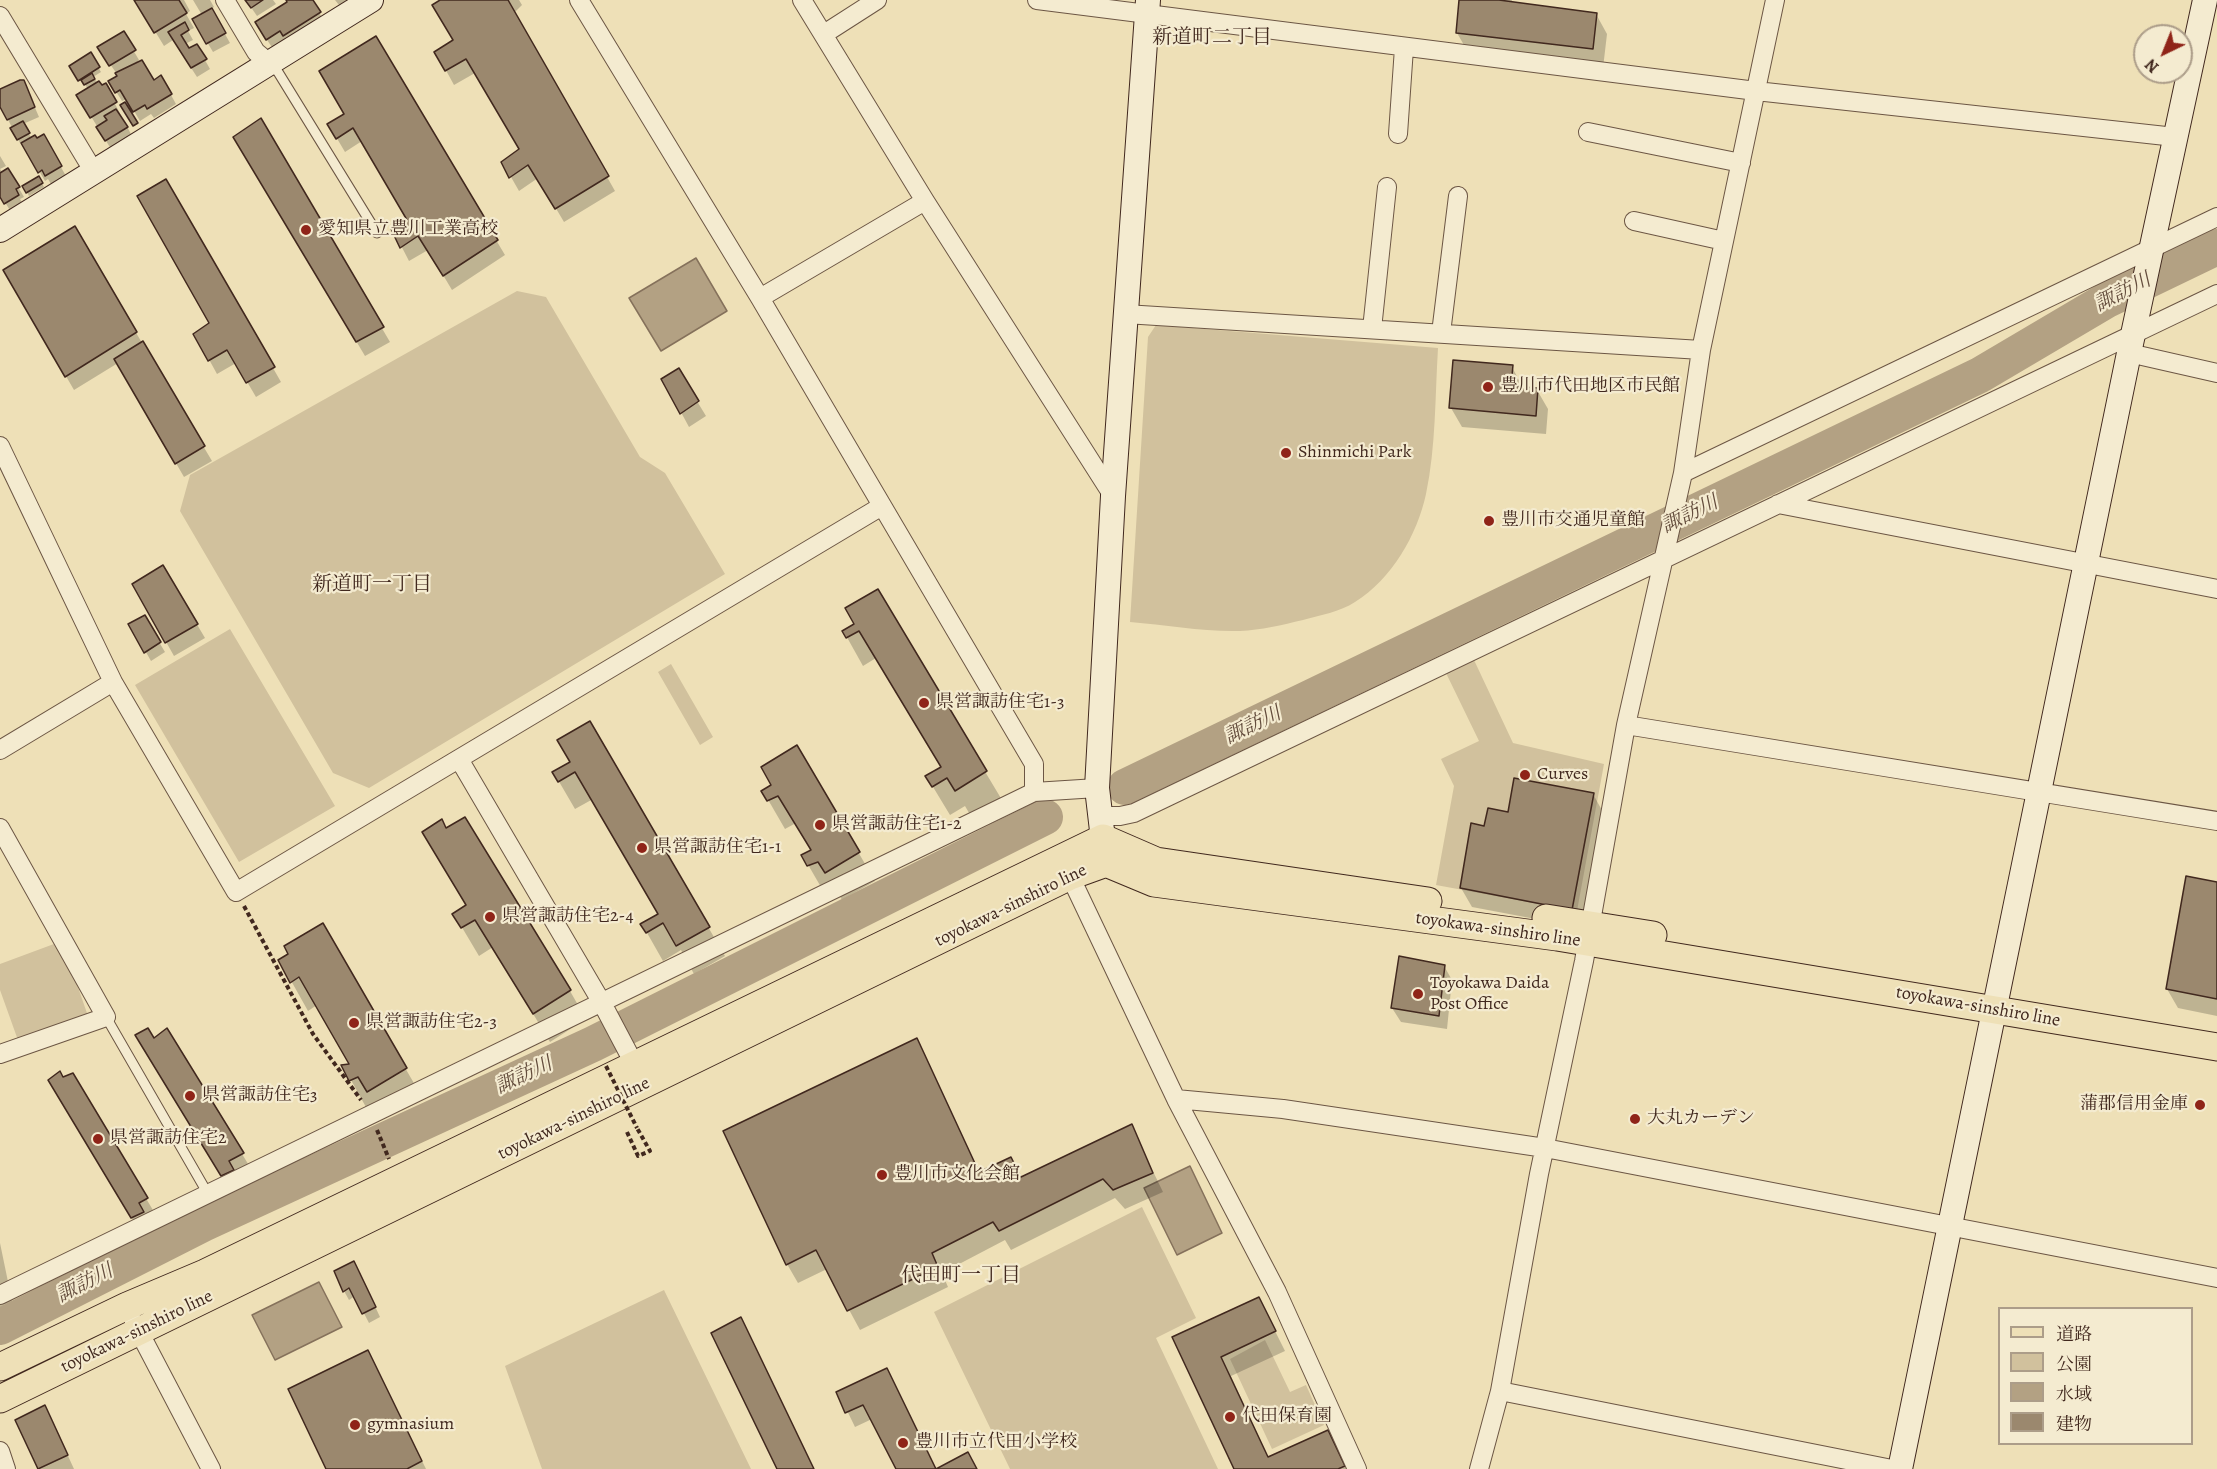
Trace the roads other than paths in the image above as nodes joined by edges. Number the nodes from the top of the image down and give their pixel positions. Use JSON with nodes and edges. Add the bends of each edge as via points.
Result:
{"nodes":[{"id":1,"x":225,"y":0,"type":"edge"},
{"id":2,"x":371,"y":0,"type":"edge"},
{"id":3,"x":579,"y":0,"type":"edge"},
{"id":4,"x":802,"y":0,"type":"edge"},
{"id":5,"x":877,"y":0,"type":"edge"},
{"id":6,"x":1037,"y":0,"type":"edge"},
{"id":7,"x":1774,"y":0,"type":"edge"},
{"id":8,"x":2205,"y":0,"type":"edge"},
{"id":9,"x":1147,"y":6,"type":"edge"},
{"id":10,"x":0,"y":16,"type":"edge"},
{"id":11,"x":824,"y":34,"type":"junction"},
{"id":12,"x":1404,"y":48,"type":"junction"},
{"id":13,"x":268,"y":62,"type":"junction"},
{"id":14,"x":1756,"y":91,"type":"junction"},
{"id":15,"x":1588,"y":132,"type":"dead end"},
{"id":16,"x":1398,"y":134,"type":"dead end"},
{"id":17,"x":2175,"y":137,"type":"junction"},
{"id":18,"x":1741,"y":164,"type":"junction"},
{"id":19,"x":94,"y":172,"type":"junction"},
{"id":20,"x":1388,"y":187,"type":"dead end"},
{"id":21,"x":1458,"y":196,"type":"dead end"},
{"id":22,"x":925,"y":201,"type":"junction"},
{"id":23,"x":2217,"y":217,"type":"edge"},
{"id":24,"x":1634,"y":221,"type":"dead end"},
{"id":25,"x":0,"y":230,"type":"edge"},
{"id":26,"x":377,"y":233,"type":"dead end"},
{"id":27,"x":1724,"y":241,"type":"junction"},
{"id":28,"x":2150,"y":256,"type":"junction"},
{"id":29,"x":2217,"y":294,"type":"edge"},
{"id":30,"x":760,"y":298,"type":"junction"},
{"id":31,"x":1125,"y":314,"type":"junction"},
{"id":32,"x":1372,"y":329,"type":"junction"},
{"id":33,"x":1441,"y":333,"type":"junction"},
{"id":34,"x":2133,"y":334,"type":"junction"},
{"id":35,"x":1701,"y":350,"type":"junction"},
{"id":36,"x":2217,"y":373,"type":"edge"},
{"id":37,"x":0,"y":446,"type":"edge"},
{"id":38,"x":1681,"y":480,"type":"junction"},
{"id":39,"x":1113,"y":496,"type":"junction"},
{"id":40,"x":1778,"y":504,"type":"junction"},
{"id":41,"x":882,"y":506,"type":"junction"},
{"id":42,"x":1662,"y":558,"type":"junction"},
{"id":43,"x":2087,"y":565,"type":"junction"},
{"id":44,"x":2217,"y":589,"type":"edge"},
{"id":45,"x":113,"y":682,"type":"junction"},
{"id":46,"x":1626,"y":725,"type":"junction"},
{"id":47,"x":0,"y":750,"type":"edge"},
{"id":48,"x":459,"y":759,"type":"junction"},
{"id":49,"x":1097,"y":788,"type":"junction"},
{"id":50,"x":1034,"y":792,"type":"junction"},
{"id":51,"x":2039,"y":792,"type":"junction"},
{"id":52,"x":2217,"y":821,"type":"edge"},
{"id":53,"x":0,"y":828,"type":"edge"},
{"id":54,"x":1104,"y":839,"type":"junction"},
{"id":55,"x":1070,"y":876,"type":"junction"},
{"id":56,"x":1588,"y":933,"type":"junction"},
{"id":57,"x":1997,"y":1002,"type":"junction"},
{"id":58,"x":607,"y":1011,"type":"junction"},
{"id":59,"x":106,"y":1017,"type":"junction"},
{"id":60,"x":2217,"y":1028,"type":"edge"},
{"id":61,"x":2217,"y":1047,"type":"edge"},
{"id":62,"x":0,"y":1054,"type":"edge"},
{"id":63,"x":636,"y":1065,"type":"junction"},
{"id":64,"x":1176,"y":1100,"type":"junction"},
{"id":65,"x":1545,"y":1148,"type":"junction"},
{"id":66,"x":208,"y":1194,"type":"junction"},
{"id":67,"x":1950,"y":1228,"type":"junction"},
{"id":68,"x":2217,"y":1278,"type":"edge"},
{"id":69,"x":0,"y":1295,"type":"edge"},
{"id":70,"x":127,"y":1306,"type":"junction"},
{"id":71,"x":139,"y":1331,"type":"junction"},
{"id":72,"x":0,"y":1367,"type":"edge"},
{"id":73,"x":1500,"y":1391,"type":"junction"},
{"id":74,"x":0,"y":1399,"type":"edge"},
{"id":75,"x":0,"y":1451,"type":"edge"},
{"id":76,"x":6,"y":1469,"type":"edge"},
{"id":77,"x":211,"y":1469,"type":"edge"},
{"id":78,"x":1357,"y":1469,"type":"edge"},
{"id":79,"x":1479,"y":1469,"type":"edge"},
{"id":80,"x":1893,"y":1469,"type":"edge"},
{"id":81,"x":1900,"y":1469,"type":"edge"}],
"edges":[{"from":1,"to":13,"type":"street","via":[[256,52]]},
{"from":2,"to":13,"type":"street"},
{"from":3,"to":30,"type":"street"},
{"from":4,"to":11,"type":"street"},
{"from":5,"to":11,"type":"street"},
{"from":6,"to":9,"type":"street"},
{"from":7,"to":14,"type":"street"},
{"from":8,"to":17,"type":"street"},
{"from":9,"to":12,"type":"street"},
{"from":9,"to":31,"type":"street"},
{"from":10,"to":19,"type":"street"},
{"from":11,"to":22,"type":"street"},
{"from":12,"to":14,"type":"street"},
{"from":12,"to":16,"type":"street"},
{"from":13,"to":19,"type":"street"},
{"from":13,"to":26,"type":"lane","via":[[278,72]]},
{"from":14,"to":17,"type":"street"},
{"from":14,"to":18,"type":"street"},
{"from":15,"to":18,"type":"street"},
{"from":17,"to":28,"type":"street"},
{"from":18,"to":27,"type":"street"},
{"from":19,"to":25,"type":"street"},
{"from":20,"to":32,"type":"street"},
{"from":21,"to":33,"type":"street"},
{"from":22,"to":30,"type":"street"},
{"from":22,"to":39,"type":"street"},
{"from":23,"to":28,"type":"street"},
{"from":24,"to":27,"type":"street"},
{"from":27,"to":35,"type":"street"},
{"from":28,"to":34,"type":"street"},
{"from":28,"to":38,"type":"street"},
{"from":29,"to":34,"type":"street"},
{"from":30,"to":41,"type":"street"},
{"from":31,"to":32,"type":"street"},
{"from":31,"to":39,"type":"street"},
{"from":32,"to":33,"type":"street"},
{"from":33,"to":35,"type":"street"},
{"from":34,"to":36,"type":"street"},
{"from":34,"to":40,"type":"street"},
{"from":34,"to":43,"type":"street"},
{"from":35,"to":38,"type":"street"},
{"from":37,"to":45,"type":"street"},
{"from":38,"to":42,"type":"street"},
{"from":39,"to":49,"type":"street"},
{"from":40,"to":42,"type":"street"},
{"from":40,"to":43,"type":"street"},
{"from":41,"to":48,"type":"street"},
{"from":41,"to":50,"type":"street","via":[[1034,764]]},
{"from":42,"to":46,"type":"street"},
{"from":42,"to":54,"type":"street","via":[[1134,813],[1120,816]]},
{"from":43,"to":44,"type":"street"},
{"from":43,"to":51,"type":"street"},
{"from":45,"to":47,"type":"street"},
{"from":45,"to":48,"type":"street","via":[[236,892]]},
{"from":46,"to":51,"type":"street"},
{"from":46,"to":56,"type":"street"},
{"from":48,"to":58,"type":"street"},
{"from":49,"to":50,"type":"street"},
{"from":49,"to":54,"type":"street"},
{"from":50,"to":58,"type":"street"},
{"from":51,"to":52,"type":"street"},
{"from":51,"to":57,"type":"street"},
{"from":53,"to":59,"type":"street"},
{"from":54,"to":55,"type":"main road","name":"toyokawa-sinshiro line"},
{"from":54,"to":56,"type":"main road","name":"toyokawa-sinshiro line","via":[[1154,882]]},
{"from":54,"to":63,"type":"main road","name":"toyokawa-sinshiro line"},
{"from":55,"to":63,"type":"main road","name":"toyokawa-sinshiro line"},
{"from":55,"to":64,"type":"street"},
{"from":56,"to":57,"type":"main road","name":"toyokawa-sinshiro line"},
{"from":56,"to":65,"type":"street"},
{"from":57,"to":60,"type":"main road","name":"toyokawa-sinshiro line"},
{"from":57,"to":61,"type":"main road","name":"toyokawa-sinshiro line"},
{"from":57,"to":67,"type":"street"},
{"from":58,"to":63,"type":"street"},
{"from":58,"to":66,"type":"street","via":[[374,1122]]},
{"from":59,"to":62,"type":"street"},
{"from":59,"to":66,"type":"lane"},
{"from":63,"to":70,"type":"main road","name":"toyokawa-sinshiro line","via":[[205,1273]]},
{"from":63,"to":71,"type":"main road","name":"toyokawa-sinshiro line"},
{"from":64,"to":65,"type":"street","via":[[1295,1110]]},
{"from":64,"to":78,"type":"street","via":[[1277,1292]]},
{"from":65,"to":67,"type":"street"},
{"from":65,"to":73,"type":"street"},
{"from":66,"to":69,"type":"street"},
{"from":67,"to":68,"type":"street"},
{"from":67,"to":81,"type":"street"},
{"from":70,"to":71,"type":"street"},
{"from":70,"to":72,"type":"main road","name":"toyokawa-sinshiro line"},
{"from":71,"to":74,"type":"main road","name":"toyokawa-sinshiro line"},
{"from":71,"to":77,"type":"street"},
{"from":73,"to":79,"type":"street"},
{"from":73,"to":80,"type":"street"},
{"from":75,"to":76,"type":"street"}]}
